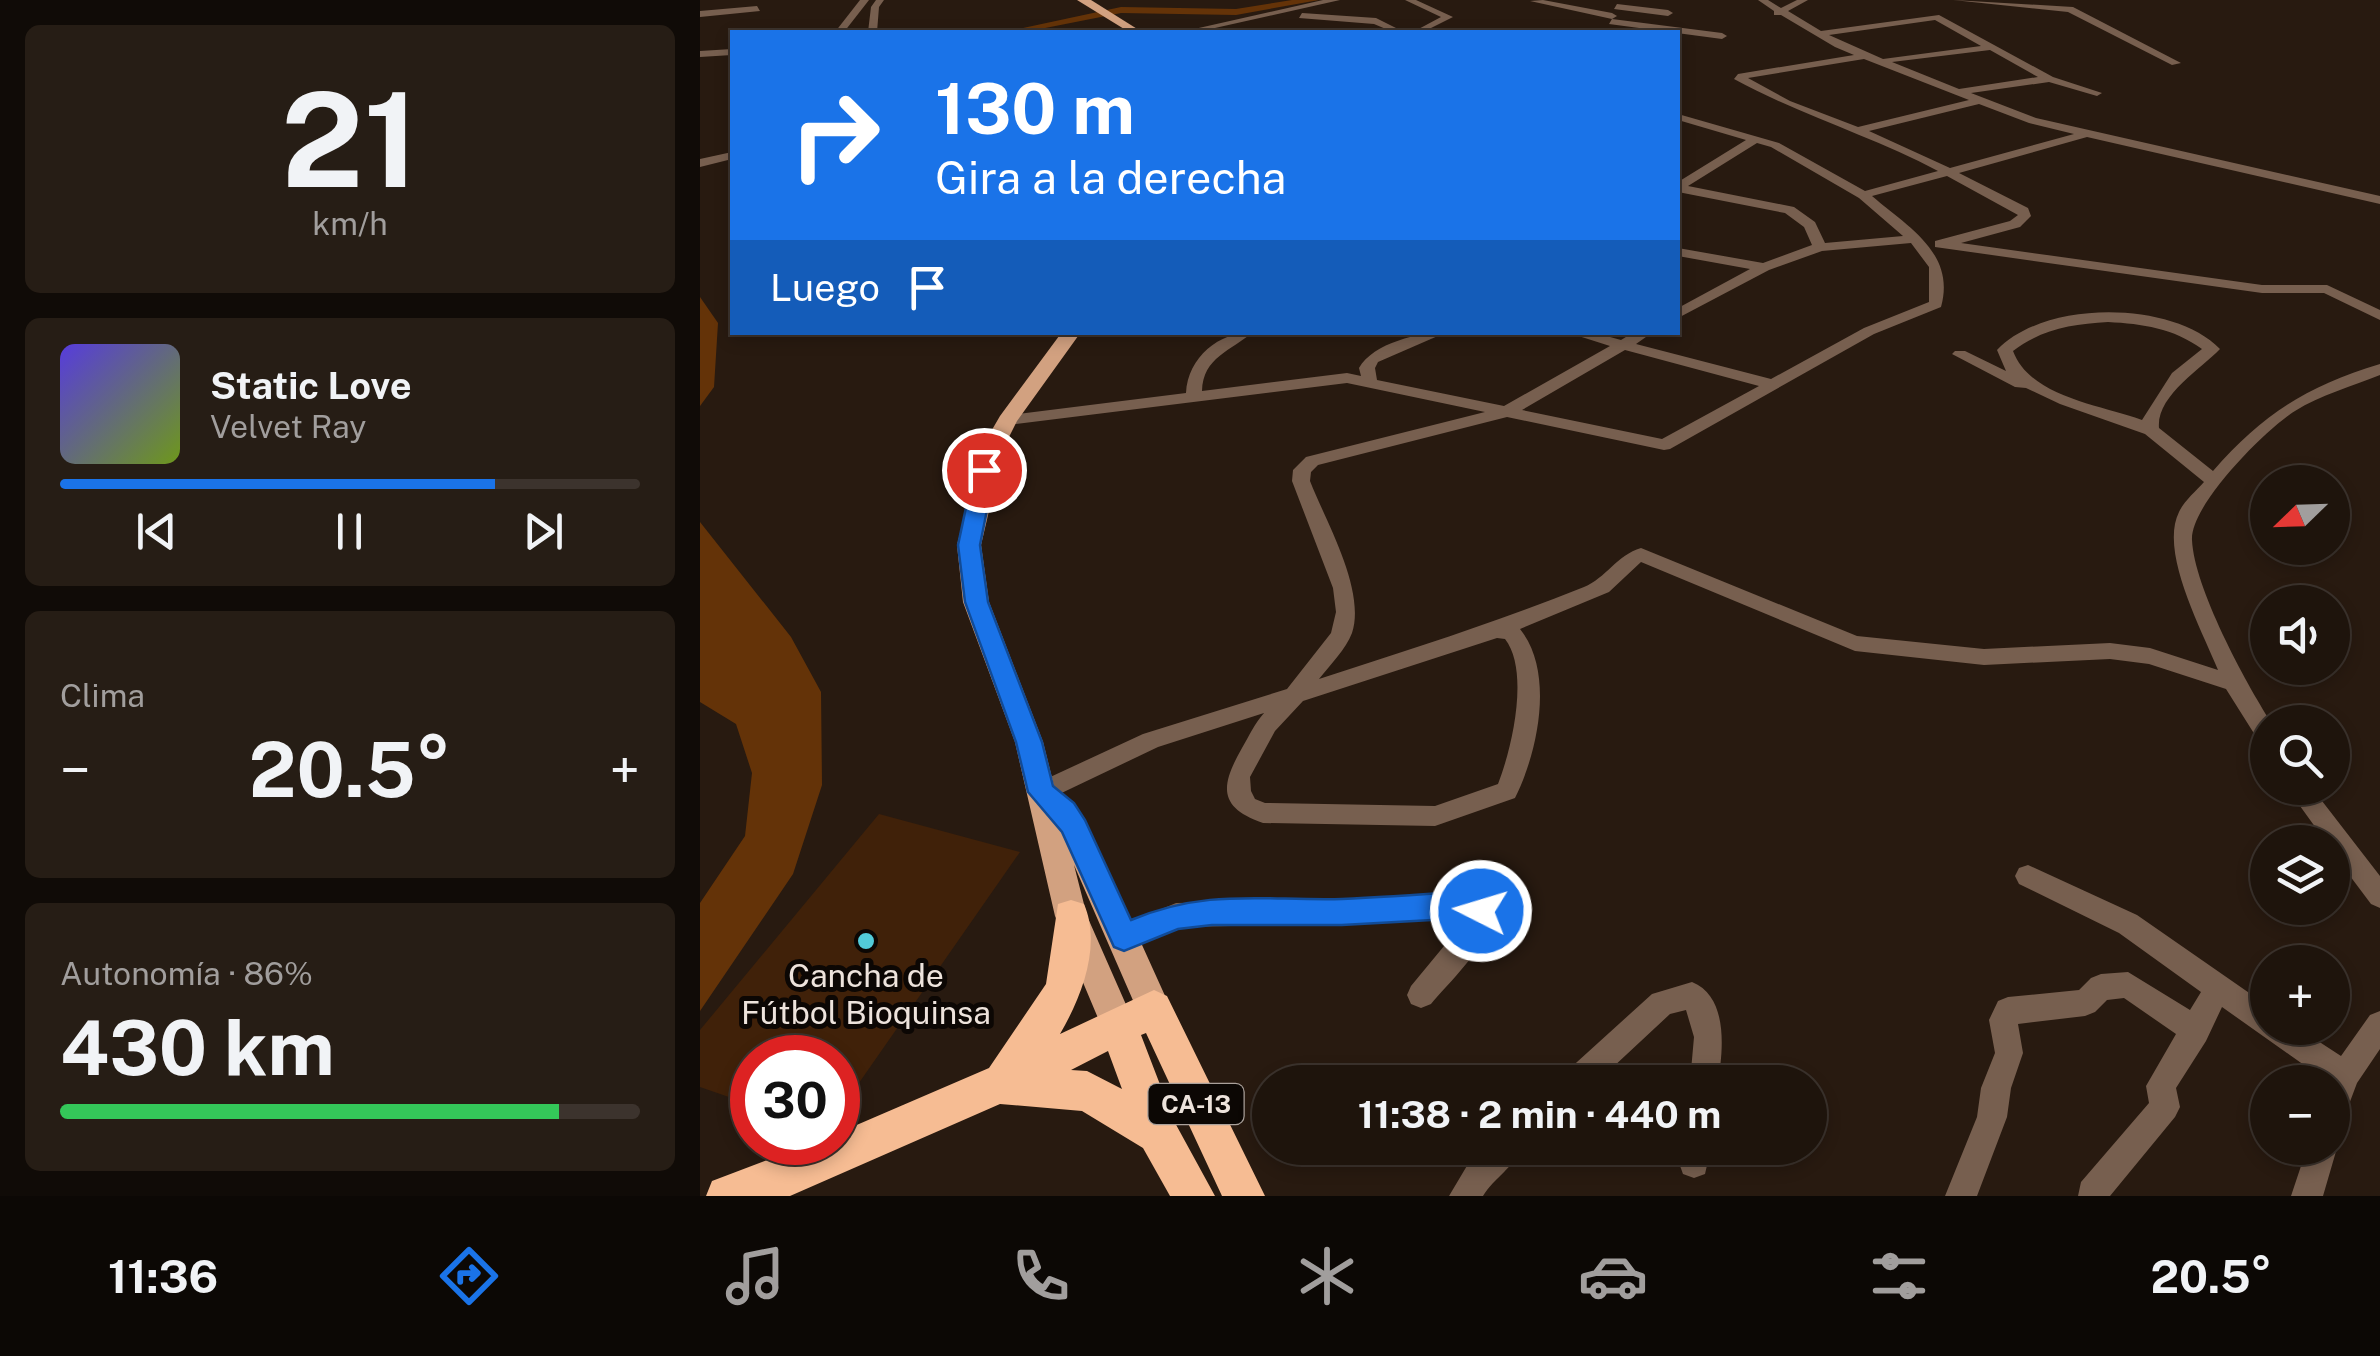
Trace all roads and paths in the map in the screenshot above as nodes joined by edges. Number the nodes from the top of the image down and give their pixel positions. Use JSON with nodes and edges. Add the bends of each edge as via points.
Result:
{"nodes":[{"id":1,"x":740,"y":0,"type":"edge"},
{"id":2,"x":1336,"y":0,"type":"edge"},
{"id":3,"x":1409,"y":0,"type":"edge"},
{"id":4,"x":1627,"y":0,"type":"edge"},
{"id":5,"x":1762,"y":0,"type":"edge"},
{"id":6,"x":1804,"y":0,"type":"edge"},
{"id":7,"x":1957,"y":0,"type":"edge"},
{"id":8,"x":1534,"y":1,"type":"edge"},
{"id":9,"x":701,"y":2,"type":"edge"},
{"id":10,"x":1088,"y":2,"type":"edge"},
{"id":11,"x":878,"y":3,"type":"edge"},
{"id":12,"x":861,"y":4,"type":"edge"},
{"id":13,"x":758,"y":9,"type":"dead end"},
{"id":14,"x":1777,"y":12,"type":"junction"},
{"id":15,"x":1668,"y":13,"type":"dead end"},
{"id":16,"x":700,"y":14,"type":"edge"},
{"id":17,"x":1265,"y":15,"type":"junction"},
{"id":18,"x":1614,"y":19,"type":"edge"},
{"id":19,"x":1241,"y":20,"type":"junction"},
{"id":20,"x":840,"y":30,"type":"edge"},
{"id":21,"x":872,"y":30,"type":"edge"},
{"id":22,"x":1133,"y":30,"type":"edge"},
{"id":23,"x":1195,"y":30,"type":"edge"},
{"id":24,"x":1247,"y":30,"type":"edge"},
{"id":25,"x":1395,"y":30,"type":"edge"},
{"id":26,"x":1421,"y":30,"type":"edge"},
{"id":27,"x":1819,"y":34,"type":"junction"},
{"id":28,"x":1722,"y":36,"type":"dead end"},
{"id":29,"x":730,"y":39,"type":"edge"},
{"id":30,"x":700,"y":41,"type":"edge"},
{"id":31,"x":1988,"y":48,"type":"junction"},
{"id":32,"x":730,"y":52,"type":"edge"},
{"id":33,"x":700,"y":54,"type":"edge"},
{"id":34,"x":1865,"y":56,"type":"junction"},
{"id":35,"x":1880,"y":61,"type":"junction"},
{"id":36,"x":2176,"y":63,"type":"dead end"},
{"id":37,"x":2048,"y":79,"type":"junction"},
{"id":38,"x":1956,"y":92,"type":"junction"},
{"id":39,"x":2097,"y":94,"type":"dead end"},
{"id":40,"x":1976,"y":101,"type":"junction"},
{"id":41,"x":1680,"y":117,"type":"edge"},
{"id":42,"x":1857,"y":130,"type":"junction"},
{"id":43,"x":2085,"y":134,"type":"junction"},
{"id":44,"x":1756,"y":139,"type":"junction"},
{"id":45,"x":730,"y":156,"type":"edge"},
{"id":46,"x":700,"y":163,"type":"edge"},
{"id":47,"x":1946,"y":170,"type":"junction"},
{"id":48,"x":1680,"y":186,"type":"edge"},
{"id":49,"x":1680,"y":187,"type":"edge"},
{"id":50,"x":1863,"y":195,"type":"junction"},
{"id":51,"x":2380,"y":200,"type":"edge"},
{"id":52,"x":1918,"y":242,"type":"junction"},
{"id":53,"x":1940,"y":244,"type":"junction"},
{"id":54,"x":1820,"y":248,"type":"junction"},
{"id":55,"x":1680,"y":252,"type":"edge"},
{"id":56,"x":1764,"y":268,"type":"junction"},
{"id":57,"x":1680,"y":313,"type":"edge"},
{"id":58,"x":2380,"y":316,"type":"edge"},
{"id":59,"x":1070,"y":335,"type":"edge"},
{"id":60,"x":1241,"y":335,"type":"edge"},
{"id":61,"x":1432,"y":335,"type":"edge"},
{"id":62,"x":1582,"y":335,"type":"edge"},
{"id":63,"x":1641,"y":335,"type":"edge"},
{"id":64,"x":1619,"y":348,"type":"junction"},
{"id":65,"x":1960,"y":354,"type":"dead end"},
{"id":66,"x":2380,"y":369,"type":"edge"},
{"id":67,"x":1370,"y":382,"type":"junction"},
{"id":68,"x":1774,"y":385,"type":"junction"},
{"id":69,"x":2037,"y":390,"type":"junction"},
{"id":70,"x":1194,"y":396,"type":"junction"},
{"id":71,"x":1506,"y":412,"type":"junction"},
{"id":72,"x":1007,"y":420,"type":"junction"},
{"id":73,"x":2151,"y":430,"type":"junction"},
{"id":74,"x":2212,"y":480,"type":"junction"},
{"id":75,"x":1497,"y":630,"type":"junction"},
{"id":76,"x":2234,"y":684,"type":"junction"},
{"id":77,"x":1295,"y":695,"type":"junction"},
{"id":78,"x":2250,"y":709,"type":"edge"},
{"id":79,"x":1041,"y":792,"type":"junction"},
{"id":80,"x":2313,"y":805,"type":"edge"},
{"id":81,"x":2028,"y":876,"type":"dead end"},
{"id":82,"x":2380,"y":896,"type":"edge"},
{"id":83,"x":1071,"y":916,"type":"junction"},
{"id":84,"x":1124,"y":937,"type":"junction"},
{"id":85,"x":2217,"y":990,"type":"junction"},
{"id":86,"x":1421,"y":995,"type":"dead end"},
{"id":87,"x":2250,"y":1012,"type":"edge"},
{"id":88,"x":1136,"y":1017,"type":"junction"},
{"id":89,"x":2380,"y":1025,"type":"edge"},
{"id":90,"x":2196,"y":1031,"type":"junction"},
{"id":91,"x":2299,"y":1045,"type":"edge"},
{"id":92,"x":1595,"y":1065,"type":"edge"},
{"id":93,"x":1706,"y":1065,"type":"edge"},
{"id":94,"x":2330,"y":1065,"type":"edge"},
{"id":95,"x":2350,"y":1066,"type":"edge"},
{"id":96,"x":1000,"y":1084,"type":"junction"},
{"id":97,"x":1158,"y":1132,"type":"junction"},
{"id":98,"x":1487,"y":1165,"type":"edge"},
{"id":99,"x":2317,"y":1165,"type":"edge"},
{"id":100,"x":2092,"y":1193,"type":"dead end"},
{"id":101,"x":728,"y":1196,"type":"edge"},
{"id":102,"x":1194,"y":1196,"type":"edge"},
{"id":103,"x":1244,"y":1196,"type":"edge"},
{"id":104,"x":1465,"y":1196,"type":"edge"},
{"id":105,"x":1961,"y":1196,"type":"edge"},
{"id":106,"x":2307,"y":1196,"type":"edge"}],
"edges":[{"from":1,"to":9,"type":"street"},
{"from":2,"to":17,"type":"street"},
{"from":3,"to":26,"type":"street","via":[[1448,17]]},
{"from":4,"to":18,"type":"street"},
{"from":5,"to":14,"type":"street"},
{"from":6,"to":14,"type":"street"},
{"from":7,"to":36,"type":"street","via":[[2070,10]]},
{"from":8,"to":18,"type":"street"},
{"from":10,"to":22,"type":"main road"},
{"from":11,"to":12,"type":"street"},
{"from":11,"to":21,"type":"street"},
{"from":12,"to":20,"type":"street"},
{"from":13,"to":16,"type":"street"},
{"from":14,"to":27,"type":"street"},
{"from":15,"to":18,"type":"street"},
{"from":17,"to":19,"type":"street"},
{"from":17,"to":25,"type":"street","via":[[1371,20]]},
{"from":18,"to":28,"type":"street"},
{"from":19,"to":23,"type":"street"},
{"from":19,"to":24,"type":"street","via":[[1254,26]]},
{"from":27,"to":31,"type":"street","via":[[1936,17]]},
{"from":27,"to":34,"type":"street"},
{"from":29,"to":30,"type":"street"},
{"from":31,"to":35,"type":"street"},
{"from":31,"to":37,"type":"street"},
{"from":32,"to":33,"type":"street"},
{"from":34,"to":35,"type":"street"},
{"from":34,"to":42,"type":"street","via":[[1738,80]]},
{"from":35,"to":38,"type":"street"},
{"from":37,"to":38,"type":"street"},
{"from":37,"to":39,"type":"street"},
{"from":38,"to":40,"type":"street"},
{"from":40,"to":42,"type":"street"},
{"from":40,"to":43,"type":"street"},
{"from":41,"to":44,"type":"street"},
{"from":42,"to":47,"type":"street"},
{"from":43,"to":47,"type":"street"},
{"from":43,"to":51,"type":"street"},
{"from":44,"to":48,"type":"street"},
{"from":44,"to":50,"type":"street","via":[[1798,155]]},
{"from":45,"to":46,"type":"street"},
{"from":47,"to":50,"type":"street"},
{"from":47,"to":53,"type":"street","via":[[2025,216]]},
{"from":49,"to":54,"type":"street","via":[[1788,210],[1810,225]]},
{"from":50,"to":52,"type":"street"},
{"from":52,"to":53,"type":"street"},
{"from":52,"to":54,"type":"street"},
{"from":52,"to":68,"type":"street","via":[[1936,267],[1936,304],[1882,325]]},
{"from":53,"to":58,"type":"street","via":[[2262,288],[2327,289]]},
{"from":54,"to":56,"type":"street"},
{"from":55,"to":56,"type":"street"},
{"from":56,"to":57,"type":"street"},
{"from":59,"to":72,"type":"main road"},
{"from":60,"to":70,"type":"street","via":[[1201,360]]},
{"from":61,"to":67,"type":"street","via":[[1372,359]]},
{"from":62,"to":64,"type":"street"},
{"from":63,"to":64,"type":"street"},
{"from":64,"to":68,"type":"street"},
{"from":64,"to":71,"type":"street"},
{"from":65,"to":69,"type":"street"},
{"from":66,"to":74,"type":"street","via":[[2290,408]]},
{"from":67,"to":70,"type":"street","via":[[1324,378]]},
{"from":67,"to":71,"type":"street"},
{"from":68,"to":71,"type":"street","via":[[1664,445]]},
{"from":69,"to":73,"type":"street"},
{"from":69,"to":73,"type":"street","via":[[2004,355],[2031,331],[2104,319],[2177,327],[2212,349],[2178,376],[2150,418]]},
{"from":70,"to":72,"type":"street"},
{"from":71,"to":77,"type":"street","via":[[1312,461],[1302,470],[1346,612],[1341,635]]},
{"from":72,"to":79,"type":"main road","via":[[984,470],[969,545],[976,602]]},
{"from":73,"to":74,"type":"street"},
{"from":74,"to":76,"type":"street","via":[[2186,513],[2182,538],[2188,571]]},
{"from":75,"to":76,"type":"street","via":[[1602,586],[1641,555],[1855,643],[1984,657],[2110,651],[2150,656]]},
{"from":75,"to":77,"type":"street"},
{"from":75,"to":77,"type":"street","via":[[1511,632],[1525,649],[1527,714],[1516,773],[1497,798],[1463,810],[1328,815],[1262,813],[1247,806],[1238,776],[1266,725]]},
{"from":76,"to":78,"type":"street"},
{"from":77,"to":79,"type":"street","via":[[1150,740]]},
{"from":79,"to":83,"type":"main road"},
{"from":79,"to":84,"type":"main road","via":[[1065,811]]},
{"from":80,"to":82,"type":"street"},
{"from":81,"to":85,"type":"street","via":[[2128,924]]},
{"from":83,"to":88,"type":"main road"},
{"from":83,"to":96,"type":"highway","via":[[1068,986]]},
{"from":84,"to":86,"type":"street","via":[[1176,915],[1473,905],[1481,911],[1480,923]]},
{"from":84,"to":88,"type":"main road"},
{"from":85,"to":87,"type":"street"},
{"from":85,"to":90,"type":"street"},
{"from":88,"to":96,"type":"highway"},
{"from":88,"to":97,"type":"highway","number":"CA-13"},
{"from":88,"to":103,"type":"highway","number":"CA-13"},
{"from":89,"to":95,"type":"street"},
{"from":90,"to":100,"type":"street","via":[[2162,1086],[2165,1107]]},
{"from":90,"to":105,"type":"street","via":[[2128,985],[2102,987],[2085,1003],[2008,1011],[2003,1020],[2009,1053]]},
{"from":91,"to":94,"type":"street"},
{"from":92,"to":93,"type":"street","via":[[1678,995],[1692,996],[1703,1010],[1710,1031]]},
{"from":96,"to":97,"type":"highway","via":[[1087,1091]]},
{"from":96,"to":101,"type":"highway"},
{"from":97,"to":102,"type":"highway","number":"CA-13"},
{"from":98,"to":104,"type":"street"},
{"from":99,"to":106,"type":"street"}]}
